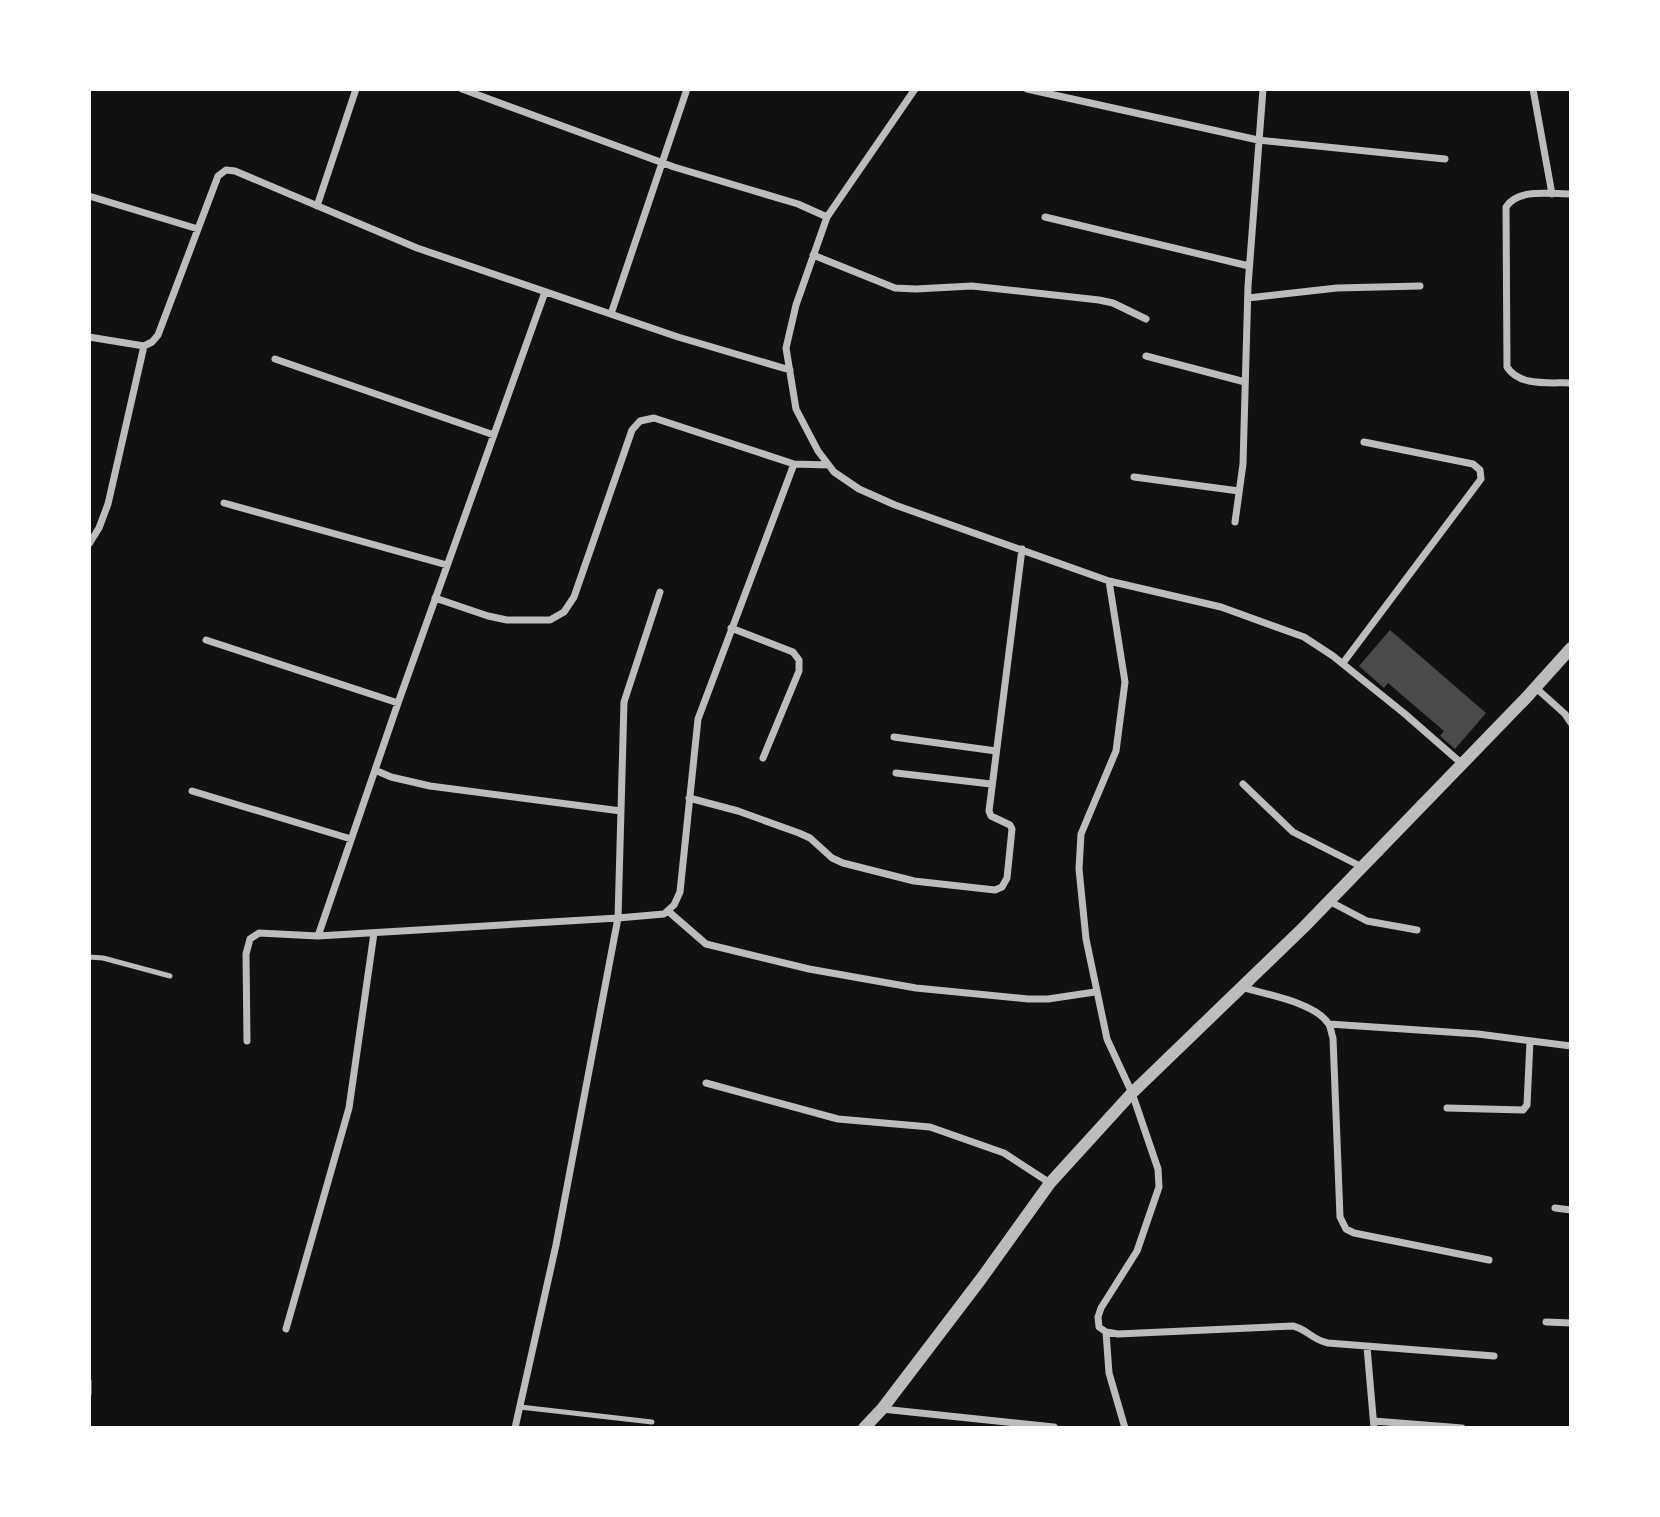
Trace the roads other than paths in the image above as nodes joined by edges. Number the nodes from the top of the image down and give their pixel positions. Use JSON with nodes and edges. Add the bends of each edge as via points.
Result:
{"nodes":[{"id":1,"x":356,"y":89,"type":"edge"},
{"id":2,"x":462,"y":89,"type":"edge"},
{"id":3,"x":687,"y":89,"type":"edge"},
{"id":4,"x":915,"y":89,"type":"edge"},
{"id":5,"x":1027,"y":89,"type":"edge"},
{"id":6,"x":1264,"y":89,"type":"edge"},
{"id":7,"x":1533,"y":89,"type":"edge"},
{"id":8,"x":1258,"y":140,"type":"junction"},
{"id":9,"x":1445,"y":159,"type":"dead end"},
{"id":10,"x":662,"y":163,"type":"junction"},
{"id":11,"x":1552,"y":194,"type":"junction"},
{"id":12,"x":1571,"y":194,"type":"edge"},
{"id":13,"x":89,"y":196,"type":"edge"},
{"id":14,"x":317,"y":206,"type":"junction"},
{"id":15,"x":827,"y":217,"type":"junction"},
{"id":16,"x":1045,"y":217,"type":"dead end"},
{"id":17,"x":198,"y":229,"type":"junction"},
{"id":18,"x":813,"y":255,"type":"junction"},
{"id":19,"x":1249,"y":266,"type":"junction"},
{"id":20,"x":1420,"y":286,"type":"dead end"},
{"id":21,"x":545,"y":292,"type":"junction"},
{"id":22,"x":1248,"y":298,"type":"junction"},
{"id":23,"x":611,"y":314,"type":"junction"},
{"id":24,"x":1146,"y":319,"type":"dead end"},
{"id":25,"x":89,"y":337,"type":"edge"},
{"id":26,"x":144,"y":346,"type":"junction"},
{"id":27,"x":1146,"y":356,"type":"dead end"},
{"id":28,"x":275,"y":359,"type":"dead end"},
{"id":29,"x":789,"y":370,"type":"junction"},
{"id":30,"x":1245,"y":382,"type":"junction"},
{"id":31,"x":1571,"y":383,"type":"edge"},
{"id":32,"x":494,"y":435,"type":"junction"},
{"id":33,"x":1364,"y":442,"type":"dead end"},
{"id":34,"x":794,"y":464,"type":"junction"},
{"id":35,"x":828,"y":465,"type":"junction"},
{"id":36,"x":1133,"y":477,"type":"dead end"},
{"id":37,"x":1239,"y":491,"type":"junction"},
{"id":38,"x":224,"y":502,"type":"dead end"},
{"id":39,"x":1235,"y":522,"type":"dead end"},
{"id":40,"x":89,"y":544,"type":"edge"},
{"id":41,"x":1022,"y":549,"type":"junction"},
{"id":42,"x":447,"y":565,"type":"junction"},
{"id":43,"x":1109,"y":580,"type":"junction"},
{"id":44,"x":660,"y":592,"type":"dead end"},
{"id":45,"x":435,"y":598,"type":"junction"},
{"id":46,"x":731,"y":628,"type":"junction"},
{"id":47,"x":205,"y":640,"type":"dead end"},
{"id":48,"x":1571,"y":648,"type":"edge"},
{"id":49,"x":1343,"y":663,"type":"junction"},
{"id":50,"x":1536,"y":688,"type":"junction"},
{"id":51,"x":398,"y":703,"type":"junction"},
{"id":52,"x":1571,"y":723,"type":"edge"},
{"id":53,"x":894,"y":737,"type":"dead end"},
{"id":54,"x":996,"y":751,"type":"junction"},
{"id":55,"x":762,"y":758,"type":"dead end"},
{"id":56,"x":1461,"y":764,"type":"junction"},
{"id":57,"x":375,"y":769,"type":"junction"},
{"id":58,"x":896,"y":774,"type":"dead end"},
{"id":59,"x":991,"y":784,"type":"junction"},
{"id":60,"x":1244,"y":784,"type":"dead end"},
{"id":61,"x":192,"y":791,"type":"dead end"},
{"id":62,"x":689,"y":798,"type":"junction"},
{"id":63,"x":621,"y":811,"type":"junction"},
{"id":64,"x":351,"y":839,"type":"junction"},
{"id":65,"x":1362,"y":867,"type":"junction"},
{"id":66,"x":1329,"y":901,"type":"junction"},
{"id":67,"x":668,"y":911,"type":"junction"},
{"id":68,"x":618,"y":918,"type":"junction"},
{"id":69,"x":1417,"y":930,"type":"dead end"},
{"id":70,"x":374,"y":933,"type":"junction"},
{"id":71,"x":318,"y":936,"type":"junction"},
{"id":72,"x":89,"y":957,"type":"edge"},
{"id":73,"x":170,"y":976,"type":"dead end"},
{"id":74,"x":1240,"y":987,"type":"junction"},
{"id":75,"x":1095,"y":992,"type":"junction"},
{"id":76,"x":1329,"y":1024,"type":"junction"},
{"id":77,"x":247,"y":1041,"type":"dead end"},
{"id":78,"x":1530,"y":1041,"type":"junction"},
{"id":79,"x":1571,"y":1046,"type":"edge"},
{"id":80,"x":706,"y":1083,"type":"dead end"},
{"id":81,"x":1132,"y":1093,"type":"junction"},
{"id":82,"x":1447,"y":1108,"type":"dead end"},
{"id":83,"x":1050,"y":1183,"type":"junction"},
{"id":84,"x":1555,"y":1208,"type":"dead end"},
{"id":85,"x":1571,"y":1210,"type":"edge"},
{"id":86,"x":1489,"y":1260,"type":"dead end"},
{"id":87,"x":1546,"y":1322,"type":"dead end"},
{"id":88,"x":1571,"y":1323,"type":"edge"},
{"id":89,"x":286,"y":1329,"type":"dead end"},
{"id":90,"x":1106,"y":1332,"type":"junction"},
{"id":91,"x":1367,"y":1347,"type":"junction"},
{"id":92,"x":1494,"y":1356,"type":"dead end"},
{"id":93,"x":89,"y":1381,"type":"edge"},
{"id":94,"x":89,"y":1394,"type":"edge"},
{"id":95,"x":520,"y":1407,"type":"junction"},
{"id":96,"x":882,"y":1409,"type":"junction"},
{"id":97,"x":652,"y":1422,"type":"dead end"},
{"id":98,"x":1374,"y":1424,"type":"edge"},
{"id":99,"x":1054,"y":1427,"type":"edge"},
{"id":100,"x":515,"y":1428,"type":"edge"},
{"id":101,"x":864,"y":1428,"type":"edge"},
{"id":102,"x":1125,"y":1428,"type":"edge"},
{"id":103,"x":1462,"y":1428,"type":"edge"}],
"edges":[{"from":1,"to":14,"type":"street"},
{"from":2,"to":10,"type":"street"},
{"from":3,"to":10,"type":"street"},
{"from":4,"to":15,"type":"street"},
{"from":5,"to":8,"type":"street"},
{"from":6,"to":8,"type":"street"},
{"from":7,"to":11,"type":"street"},
{"from":8,"to":9,"type":"street"},
{"from":8,"to":19,"type":"street"},
{"from":10,"to":15,"type":"street"},
{"from":10,"to":23,"type":"street"},
{"from":11,"to":12,"type":"street"},
{"from":11,"to":31,"type":"street","via":[[1520,195],[1506,207],[1507,367],[1522,380]]},
{"from":13,"to":17,"type":"street"},
{"from":14,"to":17,"type":"street","via":[[226,170],[218,176]]},
{"from":14,"to":21,"type":"street","via":[[417,248]]},
{"from":15,"to":18,"type":"street"},
{"from":16,"to":19,"type":"street"},
{"from":17,"to":26,"type":"street","via":[[158,335]]},
{"from":18,"to":24,"type":"street","via":[[895,288],[971,286],[1099,300]]},
{"from":18,"to":29,"type":"street","via":[[786,348]]},
{"from":19,"to":22,"type":"street"},
{"from":20,"to":22,"type":"street","via":[[1337,288]]},
{"from":21,"to":23,"type":"street"},
{"from":21,"to":32,"type":"street"},
{"from":22,"to":30,"type":"street"},
{"from":23,"to":29,"type":"street"},
{"from":25,"to":26,"type":"street"},
{"from":26,"to":40,"type":"street","via":[[108,503]]},
{"from":27,"to":30,"type":"street"},
{"from":28,"to":32,"type":"street"},
{"from":29,"to":35,"type":"street","via":[[796,409]]},
{"from":30,"to":37,"type":"street"},
{"from":32,"to":42,"type":"street"},
{"from":33,"to":49,"type":"street","via":[[1473,464],[1480,470],[1480,479]]},
{"from":34,"to":35,"type":"street"},
{"from":34,"to":45,"type":"street","via":[[654,418],[640,421],[632,430],[564,612],[550,620],[507,620]]},
{"from":34,"to":46,"type":"street"},
{"from":35,"to":41,"type":"street","via":[[859,489],[895,505]]},
{"from":36,"to":37,"type":"street"},
{"from":37,"to":39,"type":"street"},
{"from":38,"to":42,"type":"street"},
{"from":41,"to":43,"type":"street"},
{"from":41,"to":54,"type":"street"},
{"from":42,"to":45,"type":"street"},
{"from":43,"to":49,"type":"street","via":[[1279,626]]},
{"from":43,"to":75,"type":"street","via":[[1125,682],[1116,751],[1088,812],[1079,851]]},
{"from":44,"to":63,"type":"street","via":[[624,702]]},
{"from":45,"to":51,"type":"street"},
{"from":46,"to":55,"type":"street","via":[[793,652],[799,660],[799,671]]},
{"from":46,"to":62,"type":"street","via":[[698,719]]},
{"from":47,"to":51,"type":"street"},
{"from":48,"to":50,"type":"street"},
{"from":49,"to":56,"type":"street"},
{"from":50,"to":52,"type":"street"},
{"from":50,"to":56,"type":"street"},
{"from":51,"to":57,"type":"street"},
{"from":53,"to":54,"type":"street"},
{"from":54,"to":59,"type":"street"},
{"from":56,"to":65,"type":"street"},
{"from":57,"to":63,"type":"street","via":[[430,786]]},
{"from":57,"to":64,"type":"street"},
{"from":58,"to":59,"type":"street"},
{"from":59,"to":62,"type":"street","via":[[991,816],[1012,829],[1007,878],[995,890],[914,881],[843,863],[799,833]]},
{"from":60,"to":65,"type":"street","via":[[1293,832]]},
{"from":61,"to":64,"type":"street"},
{"from":62,"to":67,"type":"street","via":[[680,892]]},
{"from":63,"to":68,"type":"street"},
{"from":64,"to":71,"type":"street"},
{"from":65,"to":66,"type":"street"},
{"from":66,"to":69,"type":"street","via":[[1367,921]]},
{"from":66,"to":74,"type":"street"},
{"from":67,"to":68,"type":"street"},
{"from":67,"to":75,"type":"street","via":[[706,944],[809,969],[916,988],[1028,999]]},
{"from":68,"to":70,"type":"street"},
{"from":68,"to":95,"type":"street"},
{"from":70,"to":71,"type":"street"},
{"from":70,"to":89,"type":"street","via":[[349,1108]]},
{"from":71,"to":77,"type":"street","via":[[259,933],[250,939],[246,954]]},
{"from":72,"to":73,"type":"lane"},
{"from":74,"to":76,"type":"street","via":[[1307,1007]]},
{"from":74,"to":81,"type":"street"},
{"from":75,"to":81,"type":"street","via":[[1107,1039]]},
{"from":76,"to":78,"type":"street"},
{"from":76,"to":86,"type":"street","via":[[1340,1217],[1346,1229]]},
{"from":78,"to":79,"type":"street"},
{"from":78,"to":82,"type":"street","via":[[1523,1110]]},
{"from":80,"to":83,"type":"street","via":[[838,1119],[939,1130],[1004,1153]]},
{"from":81,"to":83,"type":"street"},
{"from":81,"to":90,"type":"street","via":[[1158,1169],[1159,1187],[1137,1251],[1101,1308],[1099,1327]]},
{"from":83,"to":96,"type":"street"},
{"from":84,"to":85,"type":"street"},
{"from":87,"to":88,"type":"street"},
{"from":90,"to":91,"type":"street","via":[[1293,1326],[1318,1341]]},
{"from":90,"to":102,"type":"street","via":[[1109,1373]]},
{"from":91,"to":92,"type":"street"},
{"from":91,"to":98,"type":"street"},
{"from":93,"to":94,"type":"lane"},
{"from":95,"to":97,"type":"lane"},
{"from":95,"to":100,"type":"street"},
{"from":96,"to":99,"type":"street"},
{"from":96,"to":101,"type":"street"},
{"from":98,"to":103,"type":"street"}]}
